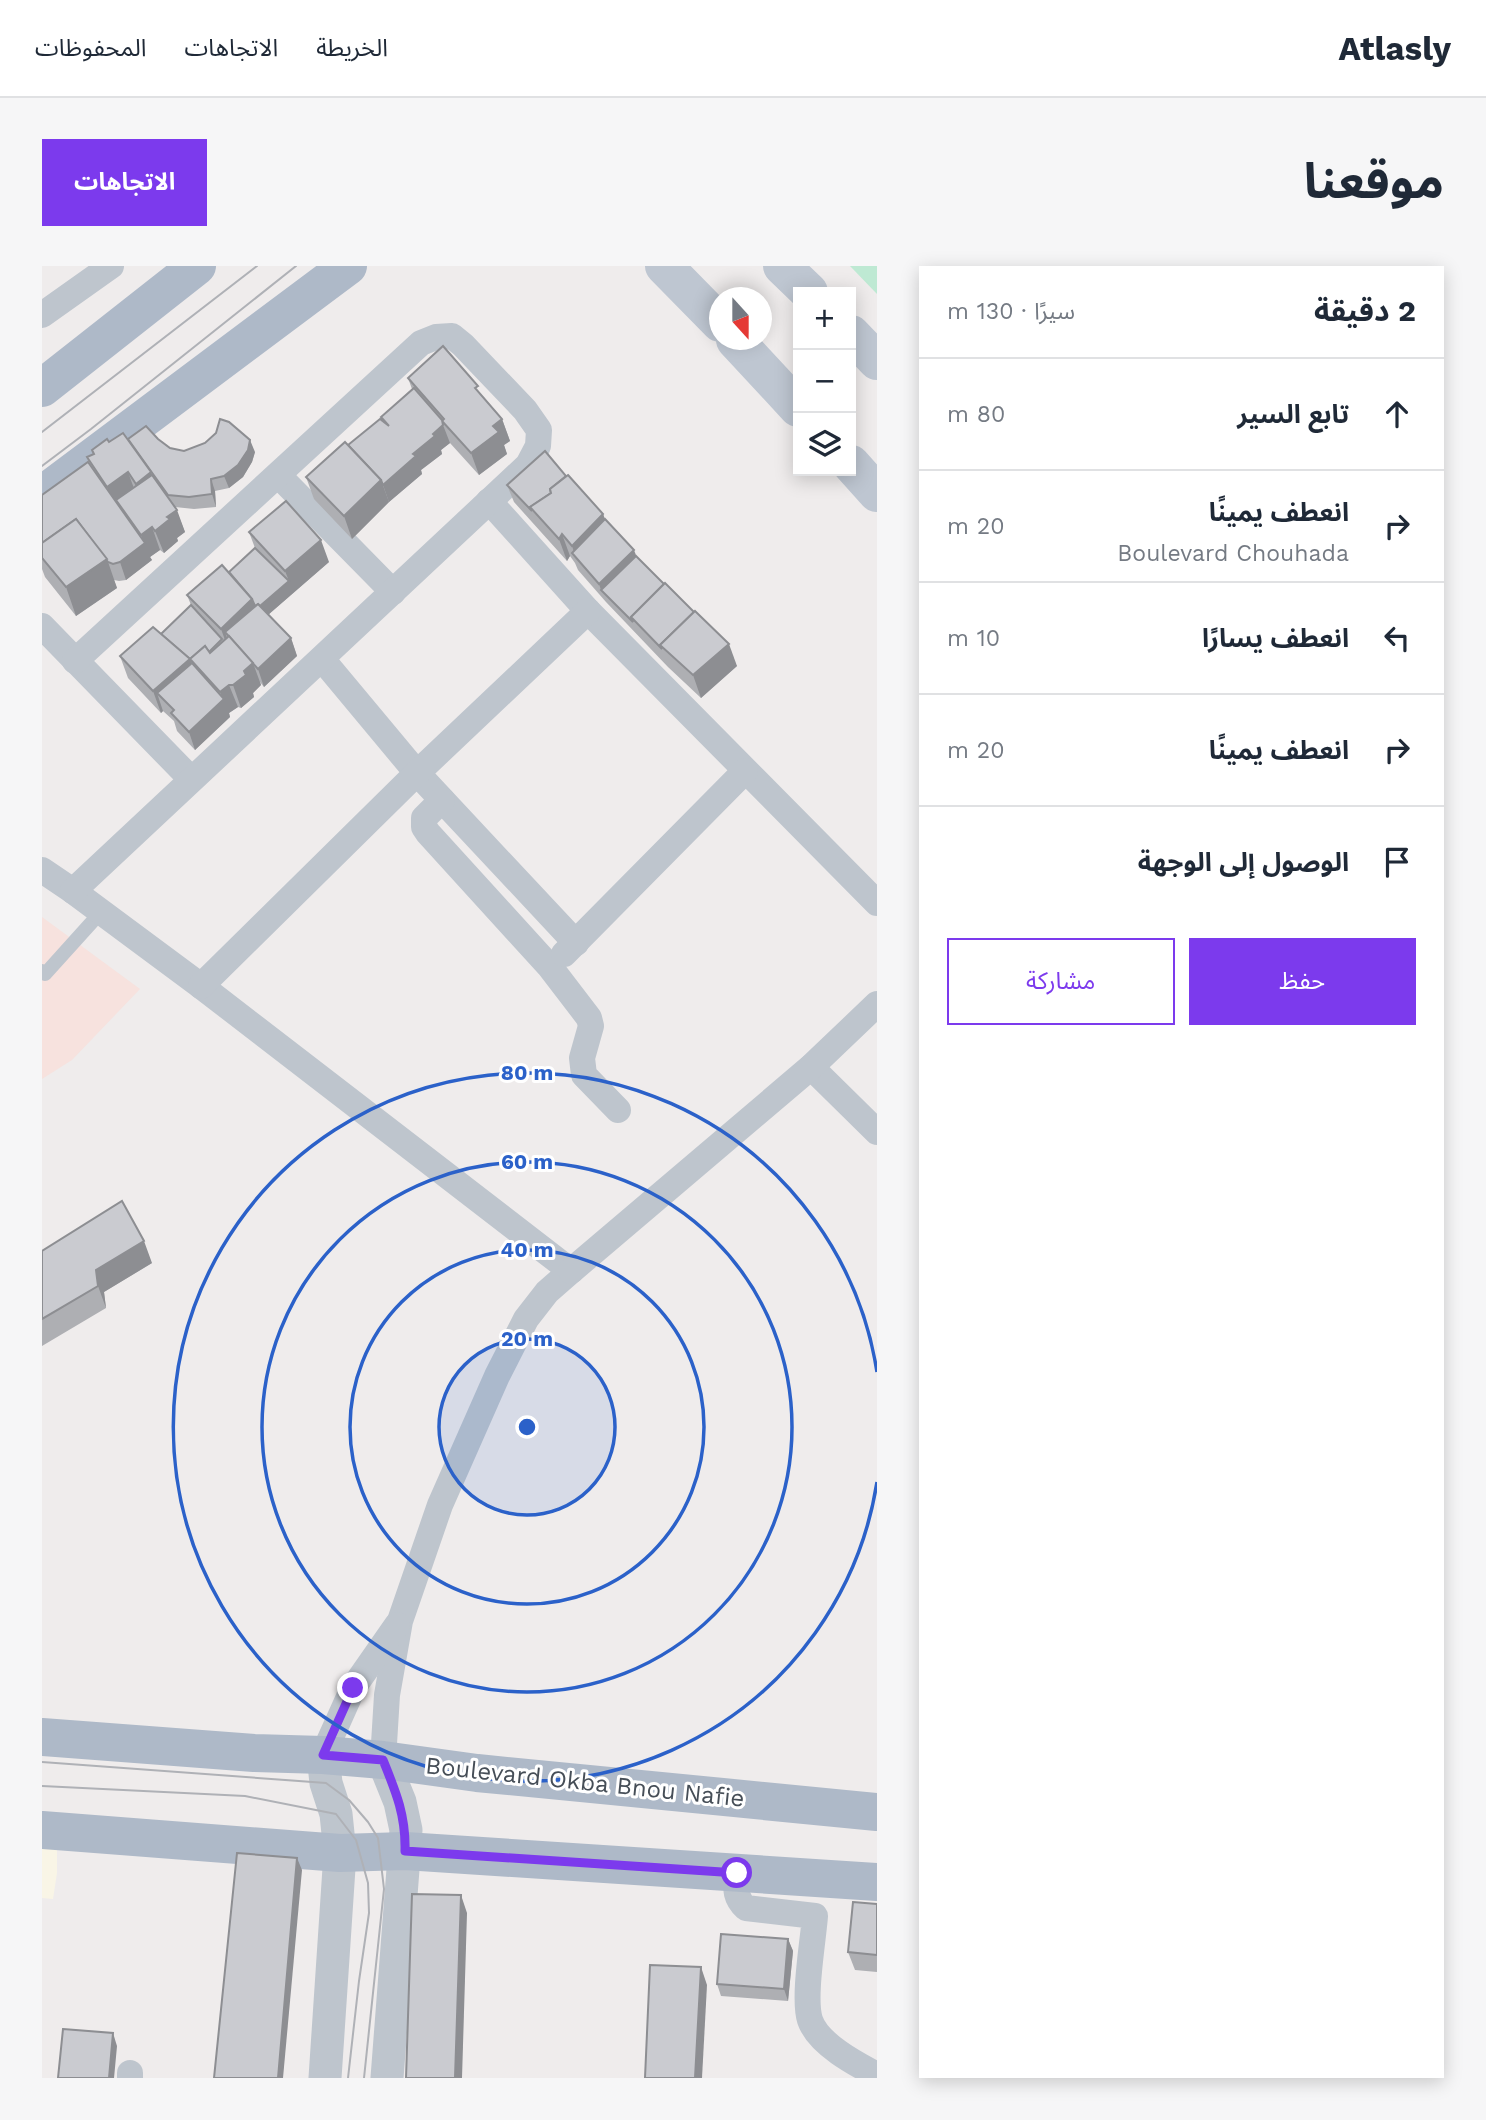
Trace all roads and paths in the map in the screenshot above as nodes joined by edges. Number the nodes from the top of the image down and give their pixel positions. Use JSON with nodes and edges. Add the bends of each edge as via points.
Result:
{"nodes":[{"id":1,"x":111,"y":266,"type":"edge"},
{"id":2,"x":197,"y":266,"type":"edge"},
{"id":3,"x":348,"y":266,"type":"edge"},
{"id":4,"x":664,"y":266,"type":"edge"},
{"id":5,"x":782,"y":266,"type":"edge"},
{"id":6,"x":804,"y":287,"type":"edge"},
{"id":7,"x":709,"y":313,"type":"edge"},
{"id":8,"x":42,"y":315,"type":"edge"},
{"id":9,"x":856,"y":339,"type":"edge"},
{"id":10,"x":744,"y":350,"type":"edge"},
{"id":11,"x":877,"y":361,"type":"edge"},
{"id":12,"x":42,"y":388,"type":"edge"},
{"id":13,"x":793,"y":403,"type":"edge"},
{"id":14,"x":856,"y":470,"type":"edge"},
{"id":15,"x":278,"y":475,"type":"junction"},
{"id":16,"x":877,"y":493,"type":"edge"},
{"id":17,"x":42,"y":495,"type":"edge"},
{"id":18,"x":489,"y":501,"type":"junction"},
{"id":19,"x":393,"y":592,"type":"junction"},
{"id":20,"x":588,"y":611,"type":"junction"},
{"id":21,"x":42,"y":626,"type":"edge"},
{"id":22,"x":322,"y":659,"type":"junction"},
{"id":23,"x":75,"y":661,"type":"junction"},
{"id":24,"x":745,"y":771,"type":"junction"},
{"id":25,"x":417,"y":773,"type":"junction"},
{"id":26,"x":191,"y":779,"type":"junction"},
{"id":27,"x":442,"y":800,"type":"junction"},
{"id":28,"x":42,"y":870,"type":"edge"},
{"id":29,"x":73,"y":891,"type":"junction"},
{"id":30,"x":877,"y":903,"type":"edge"},
{"id":31,"x":101,"y":912,"type":"junction"},
{"id":32,"x":576,"y":943,"type":"junction"},
{"id":33,"x":550,"y":967,"type":"junction"},
{"id":34,"x":42,"y":971,"type":"edge"},
{"id":35,"x":201,"y":986,"type":"junction"},
{"id":36,"x":877,"y":1004,"type":"edge"},
{"id":37,"x":811,"y":1067,"type":"junction"},
{"id":38,"x":618,"y":1111,"type":"dead end"},
{"id":39,"x":877,"y":1132,"type":"edge"},
{"id":40,"x":570,"y":1271,"type":"junction"},
{"id":41,"x":400,"y":1621,"type":"junction"},
{"id":42,"x":42,"y":1737,"type":"edge"},
{"id":43,"x":323,"y":1755,"type":"junction"},
{"id":44,"x":383,"y":1760,"type":"junction"},
{"id":45,"x":877,"y":1812,"type":"edge"},
{"id":46,"x":42,"y":1830,"type":"edge"},
{"id":47,"x":405,"y":1851,"type":"junction"},
{"id":48,"x":340,"y":1853,"type":"junction"},
{"id":49,"x":737,"y":1873,"type":"junction"},
{"id":50,"x":819,"y":1878,"type":"junction"},
{"id":51,"x":877,"y":1882,"type":"edge"},
{"id":52,"x":815,"y":1916,"type":"junction"},
{"id":53,"x":877,"y":2075,"type":"edge"},
{"id":54,"x":325,"y":2078,"type":"edge"},
{"id":55,"x":387,"y":2078,"type":"edge"}],
"edges":[{"from":1,"to":8,"type":"street"},
{"from":2,"to":12,"type":"main road"},
{"from":3,"to":17,"type":"main road"},
{"from":4,"to":7,"type":"main road"},
{"from":5,"to":6,"type":"main road"},
{"from":9,"to":11,"type":"main road"},
{"from":10,"to":13,"type":"main road"},
{"from":14,"to":16,"type":"main road"},
{"from":15,"to":18,"type":"street","via":[[421,343],[452,336],[539,430],[538,446],[528,465]]},
{"from":15,"to":19,"type":"street"},
{"from":15,"to":23,"type":"street"},
{"from":18,"to":19,"type":"street"},
{"from":18,"to":20,"type":"street"},
{"from":19,"to":22,"type":"street"},
{"from":20,"to":24,"type":"street"},
{"from":20,"to":25,"type":"street"},
{"from":21,"to":23,"type":"street"},
{"from":22,"to":25,"type":"street"},
{"from":22,"to":26,"type":"street"},
{"from":23,"to":26,"type":"street"},
{"from":24,"to":30,"type":"street"},
{"from":24,"to":32,"type":"street"},
{"from":25,"to":27,"type":"street"},
{"from":25,"to":35,"type":"street"},
{"from":26,"to":29,"type":"street"},
{"from":27,"to":32,"type":"street"},
{"from":27,"to":33,"type":"street","via":[[424,818],[428,833]]},
{"from":28,"to":29,"type":"street"},
{"from":29,"to":31,"type":"street"},
{"from":31,"to":34,"type":"lane","via":[[45,974]]},
{"from":31,"to":35,"type":"street"},
{"from":32,"to":33,"type":"street"},
{"from":33,"to":38,"type":"street","via":[[589,1018],[584,1075]]},
{"from":35,"to":40,"type":"street"},
{"from":36,"to":37,"type":"street"},
{"from":37,"to":39,"type":"street"},
{"from":37,"to":40,"type":"street"},
{"from":40,"to":41,"type":"street","via":[[526,1319],[497,1376],[440,1505]]},
{"from":41,"to":43,"type":"street","via":[[353,1688]]},
{"from":41,"to":44,"type":"street","via":[[387,1695]]},
{"from":42,"to":43,"type":"main road","name":"Boulevard Okba Bnou Nafie"},
{"from":43,"to":44,"type":"main road","name":"Boulevard Okba Bnou Nafie"},
{"from":43,"to":48,"type":"street"},
{"from":44,"to":45,"type":"main road","name":"Boulevard Okba Bnou Nafie"},
{"from":44,"to":47,"type":"street","via":[[400,1802]]},
{"from":46,"to":48,"type":"main road"},
{"from":47,"to":48,"type":"main road"},
{"from":47,"to":49,"type":"main road"},
{"from":47,"to":55,"type":"street"},
{"from":48,"to":54,"type":"street"},
{"from":49,"to":50,"type":"main road"},
{"from":49,"to":52,"type":"street","via":[[737,1899],[746,1908]]},
{"from":50,"to":51,"type":"main road"},
{"from":50,"to":52,"type":"street"},
{"from":52,"to":53,"type":"street","via":[[807,2006],[811,2023],[846,2059]]}]}
